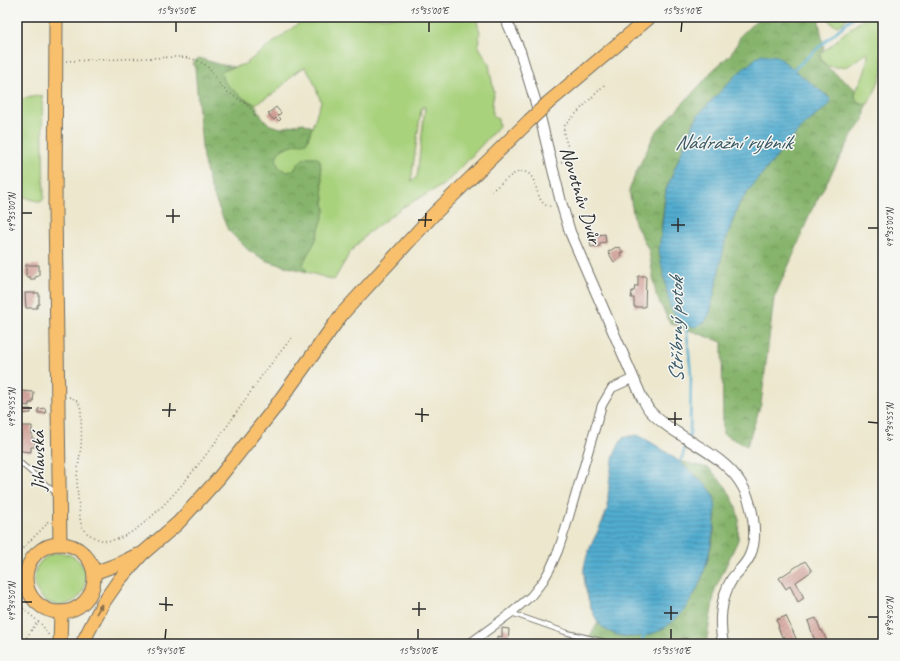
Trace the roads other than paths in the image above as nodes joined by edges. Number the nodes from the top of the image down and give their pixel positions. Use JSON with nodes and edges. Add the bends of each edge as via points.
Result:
{"nodes":[{"id":1,"x":56,"y":17,"type":"edge"},
{"id":2,"x":505,"y":17,"type":"edge"},
{"id":3,"x":650,"y":17,"type":"edge"},
{"id":4,"x":634,"y":378,"type":"junction"},
{"id":5,"x":17,"y":460,"type":"edge"},
{"id":6,"x":59,"y":495,"type":"junction"},
{"id":7,"x":60,"y":544,"type":"junction"},
{"id":8,"x":152,"y":546,"type":"junction"},
{"id":9,"x":94,"y":573,"type":"junction"},
{"id":10,"x":22,"y":579,"type":"edge"},
{"id":11,"x":61,"y":612,"type":"junction"},
{"id":12,"x":511,"y":613,"type":"junction"},
{"id":13,"x":55,"y":641,"type":"edge"},
{"id":14,"x":82,"y":644,"type":"edge"},
{"id":15,"x":469,"y":644,"type":"edge"},
{"id":16,"x":614,"y":644,"type":"edge"},
{"id":17,"x":669,"y":644,"type":"edge"},
{"id":18,"x":693,"y":644,"type":"edge"},
{"id":19,"x":723,"y":644,"type":"edge"}],
"edges":[{"from":1,"to":6,"type":"main road","name":"Jihlavská","via":[[55,217]]},
{"from":2,"to":4,"type":"street","name":"Novotnův Dvůr","via":[[520,51],[539,113],[570,232]]},
{"from":3,"to":8,"type":"main road","bridge":true,"via":[[549,102],[434,214],[342,314],[273,410],[218,479],[178,524]]},
{"from":4,"to":12,"type":"street","via":[[617,385],[607,394],[558,551],[543,581],[531,596]]},
{"from":4,"to":19,"type":"street","name":"Novotnův Dvůr","via":[[649,410],[728,467],[746,491],[753,521],[753,546],[750,556],[732,580],[726,593],[721,616]]},
{"from":5,"to":6,"type":"lane"},
{"from":6,"to":7,"type":"main road","name":"Jihlavská"},
{"from":7,"to":9,"type":"main road","via":[[72,546],[82,552],[90,561]]},
{"from":7,"to":10,"type":"main road","via":[[38,553]]},
{"from":8,"to":9,"type":"main road","via":[[121,563]]},
{"from":14,"to":8,"type":"main road","one_way":true,"via":[[93,620],[114,587]]},
{"from":9,"to":11,"type":"main road","via":[[94,586],[88,597],[79,606]]},
{"from":10,"to":11,"type":"main road","via":[[39,604],[49,610]]},
{"from":11,"to":13,"type":"main road"},
{"from":12,"to":15,"type":"street"},
{"from":12,"to":16,"type":"lane","via":[[568,633]]},
{"from":17,"to":18,"type":"lane","via":[[685,641]]}]}
